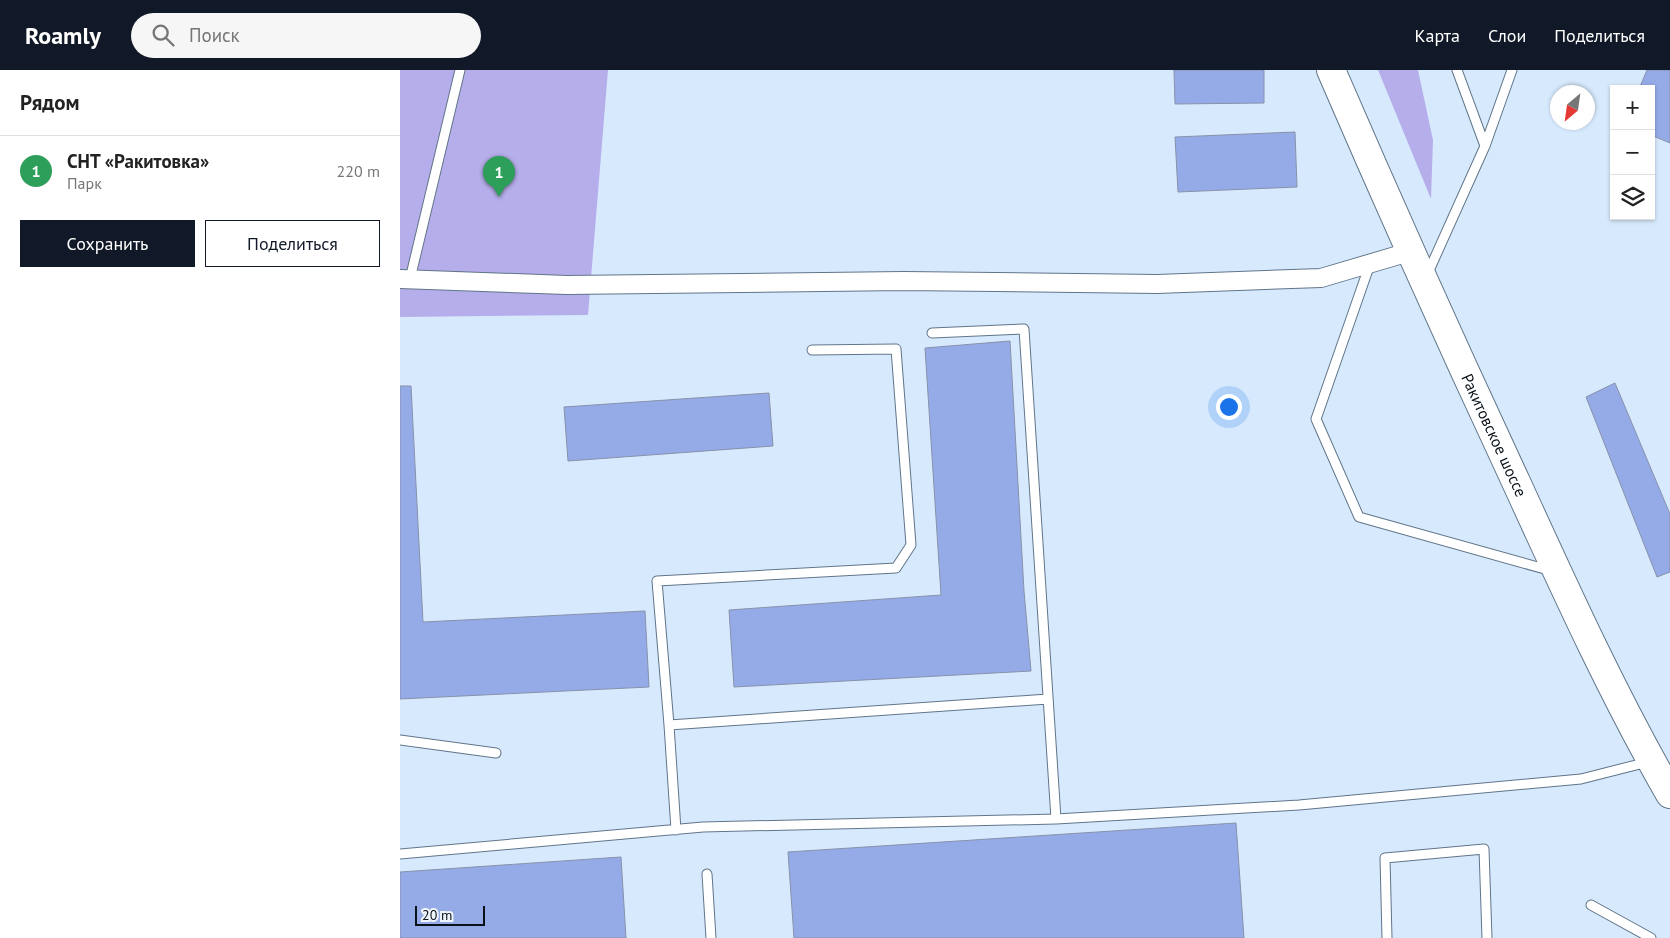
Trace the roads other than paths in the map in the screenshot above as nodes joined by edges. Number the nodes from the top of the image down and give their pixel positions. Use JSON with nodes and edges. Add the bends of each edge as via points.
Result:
{"nodes":[{"id":1,"x":460,"y":70,"type":"edge"},
{"id":2,"x":1331,"y":70,"type":"edge"},
{"id":3,"x":1457,"y":70,"type":"edge"},
{"id":4,"x":1512,"y":70,"type":"edge"},
{"id":5,"x":1485,"y":146,"type":"junction"},
{"id":6,"x":1409,"y":252,"type":"junction"},
{"id":7,"x":1371,"y":261,"type":"junction"},
{"id":8,"x":405,"y":279,"type":"edge"},
{"id":9,"x":1424,"y":282,"type":"junction"},
{"id":10,"x":932,"y":333,"type":"dead end"},
{"id":11,"x":812,"y":350,"type":"dead end"},
{"id":12,"x":1558,"y":572,"type":"junction"},
{"id":13,"x":1048,"y":699,"type":"junction"},
{"id":14,"x":669,"y":726,"type":"junction"},
{"id":15,"x":400,"y":740,"type":"edge"},
{"id":16,"x":496,"y":753,"type":"dead end"},
{"id":17,"x":1651,"y":761,"type":"junction"},
{"id":18,"x":1670,"y":794,"type":"edge"},
{"id":19,"x":1056,"y":820,"type":"junction"},
{"id":20,"x":676,"y":830,"type":"junction"},
{"id":21,"x":400,"y":854,"type":"edge"},
{"id":22,"x":707,"y":874,"type":"dead end"},
{"id":23,"x":1591,"y":904,"type":"dead end"},
{"id":24,"x":711,"y":938,"type":"edge"},
{"id":25,"x":1387,"y":938,"type":"edge"},
{"id":26,"x":1488,"y":938,"type":"edge"},
{"id":27,"x":1651,"y":938,"type":"edge"}],
"edges":[{"from":1,"to":8,"type":"lane"},
{"from":2,"to":6,"type":"main road","name":"Ракитовское шоссе"},
{"from":3,"to":5,"type":"lane"},
{"from":4,"to":5,"type":"lane"},
{"from":5,"to":9,"type":"lane"},
{"from":6,"to":7,"type":"street"},
{"from":6,"to":9,"type":"main road","name":"Ракитовское шоссе"},
{"from":7,"to":8,"type":"street","via":[[1321,278],[1157,284],[904,281],[567,285]]},
{"from":7,"to":12,"type":"lane","via":[[1316,419],[1359,517]]},
{"from":9,"to":12,"type":"main road","name":"Ракитовское шоссе"},
{"from":10,"to":13,"type":"lane","via":[[1024,329]]},
{"from":11,"to":14,"type":"lane","via":[[896,349],[911,545],[896,568],[657,581]]},
{"from":12,"to":17,"type":"main road","name":"Ракитовское шоссе"},
{"from":13,"to":14,"type":"lane"},
{"from":13,"to":19,"type":"lane"},
{"from":14,"to":20,"type":"lane"},
{"from":15,"to":16,"type":"lane"},
{"from":17,"to":18,"type":"main road","name":"Ракитовское шоссе"},
{"from":17,"to":19,"type":"lane","via":[[1581,779],[1299,805]]},
{"from":19,"to":20,"type":"lane"},
{"from":20,"to":21,"type":"lane"},
{"from":22,"to":24,"type":"lane"},
{"from":23,"to":27,"type":"lane"},
{"from":25,"to":26,"type":"lane","via":[[1384,858],[1484,849]]}]}
